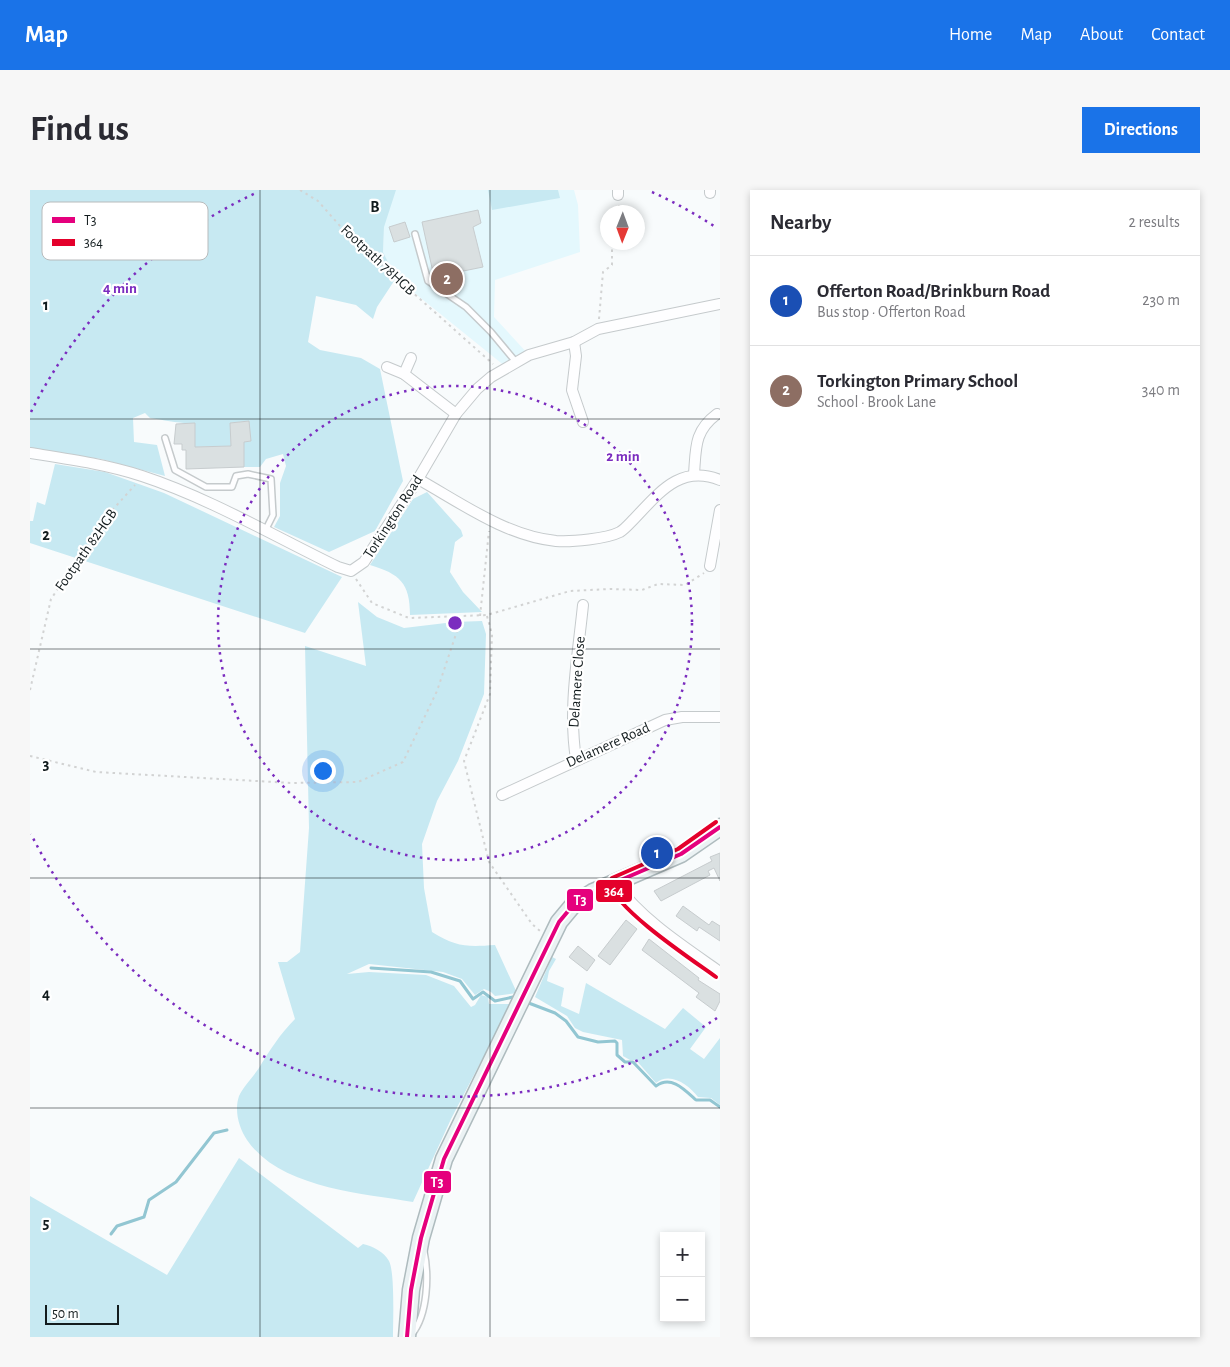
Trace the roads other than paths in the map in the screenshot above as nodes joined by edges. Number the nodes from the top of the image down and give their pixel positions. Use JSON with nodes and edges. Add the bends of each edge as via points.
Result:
{"nodes":[{"id":1,"x":415,"y":234,"type":"dead end"},
{"id":2,"x":720,"y":304,"type":"edge"},
{"id":3,"x":574,"y":342,"type":"junction"},
{"id":4,"x":411,"y":358,"type":"dead end"},
{"id":5,"x":516,"y":362,"type":"junction"},
{"id":6,"x":387,"y":367,"type":"dead end"},
{"id":7,"x":404,"y":374,"type":"junction"},
{"id":8,"x":456,"y":414,"type":"junction"},
{"id":9,"x":717,"y":414,"type":"dead end"},
{"id":10,"x":583,"y":422,"type":"dead end"},
{"id":11,"x":165,"y":438,"type":"dead end"},
{"id":12,"x":30,"y":453,"type":"edge"},
{"id":13,"x":694,"y":474,"type":"junction"},
{"id":14,"x":418,"y":479,"type":"junction"},
{"id":15,"x":720,"y":480,"type":"edge"},
{"id":16,"x":720,"y":510,"type":"edge"},
{"id":17,"x":265,"y":532,"type":"junction"},
{"id":18,"x":710,"y":566,"type":"road end"},
{"id":19,"x":583,"y":604,"type":"dead end"},
{"id":20,"x":720,"y":716,"type":"edge"},
{"id":21,"x":576,"y":759,"type":"junction"},
{"id":22,"x":502,"y":795,"type":"dead end"},
{"id":23,"x":720,"y":827,"type":"edge"},
{"id":24,"x":615,"y":883,"type":"junction"},
{"id":25,"x":720,"y":972,"type":"edge"},
{"id":26,"x":408,"y":1337,"type":"edge"}],
"edges":[{"from":1,"to":5,"type":"lane","via":[[428,282],[466,307]]},
{"from":2,"to":3,"type":"street","name":"Torkington Road","via":[[598,329]]},
{"from":3,"to":5,"type":"street","name":"Torkington Road","via":[[551,347]]},
{"from":3,"to":10,"type":"street","via":[[576,356],[572,390]]},
{"from":4,"to":7,"type":"street"},
{"from":5,"to":8,"type":"street","name":"Torkington Road","via":[[477,389]]},
{"from":6,"to":7,"type":"street"},
{"from":7,"to":8,"type":"street"},
{"from":8,"to":14,"type":"street","name":"Torkington Road"},
{"from":9,"to":13,"type":"street","via":[[705,422],[697,439]]},
{"from":11,"to":17,"type":"lane","via":[[176,472],[206,487],[232,487],[236,476],[241,474],[272,480],[273,515]]},
{"from":12,"to":17,"type":"street","name":"Torkington Road","via":[[105,465],[143,476]]},
{"from":13,"to":14,"type":"street","via":[[657,494],[621,532],[600,538],[556,541],[508,529]]},
{"from":13,"to":15,"type":"street"},
{"from":14,"to":17,"type":"street","name":"Torkington Road","via":[[364,562],[351,571]]},
{"from":16,"to":18,"type":"street"},
{"from":19,"to":21,"type":"street","name":"Delamere Close","via":[[573,717]]},
{"from":20,"to":21,"type":"street","name":"Delamere Road","via":[[665,720]]},
{"from":21,"to":22,"type":"street","name":"Delamere Road"},
{"from":23,"to":24,"type":"main road","via":[[681,854]]},
{"from":24,"to":25,"type":"street","via":[[647,918]]},
{"from":24,"to":26,"type":"main road","via":[[574,904],[559,922],[444,1159],[420,1238],[411,1290]]}]}
